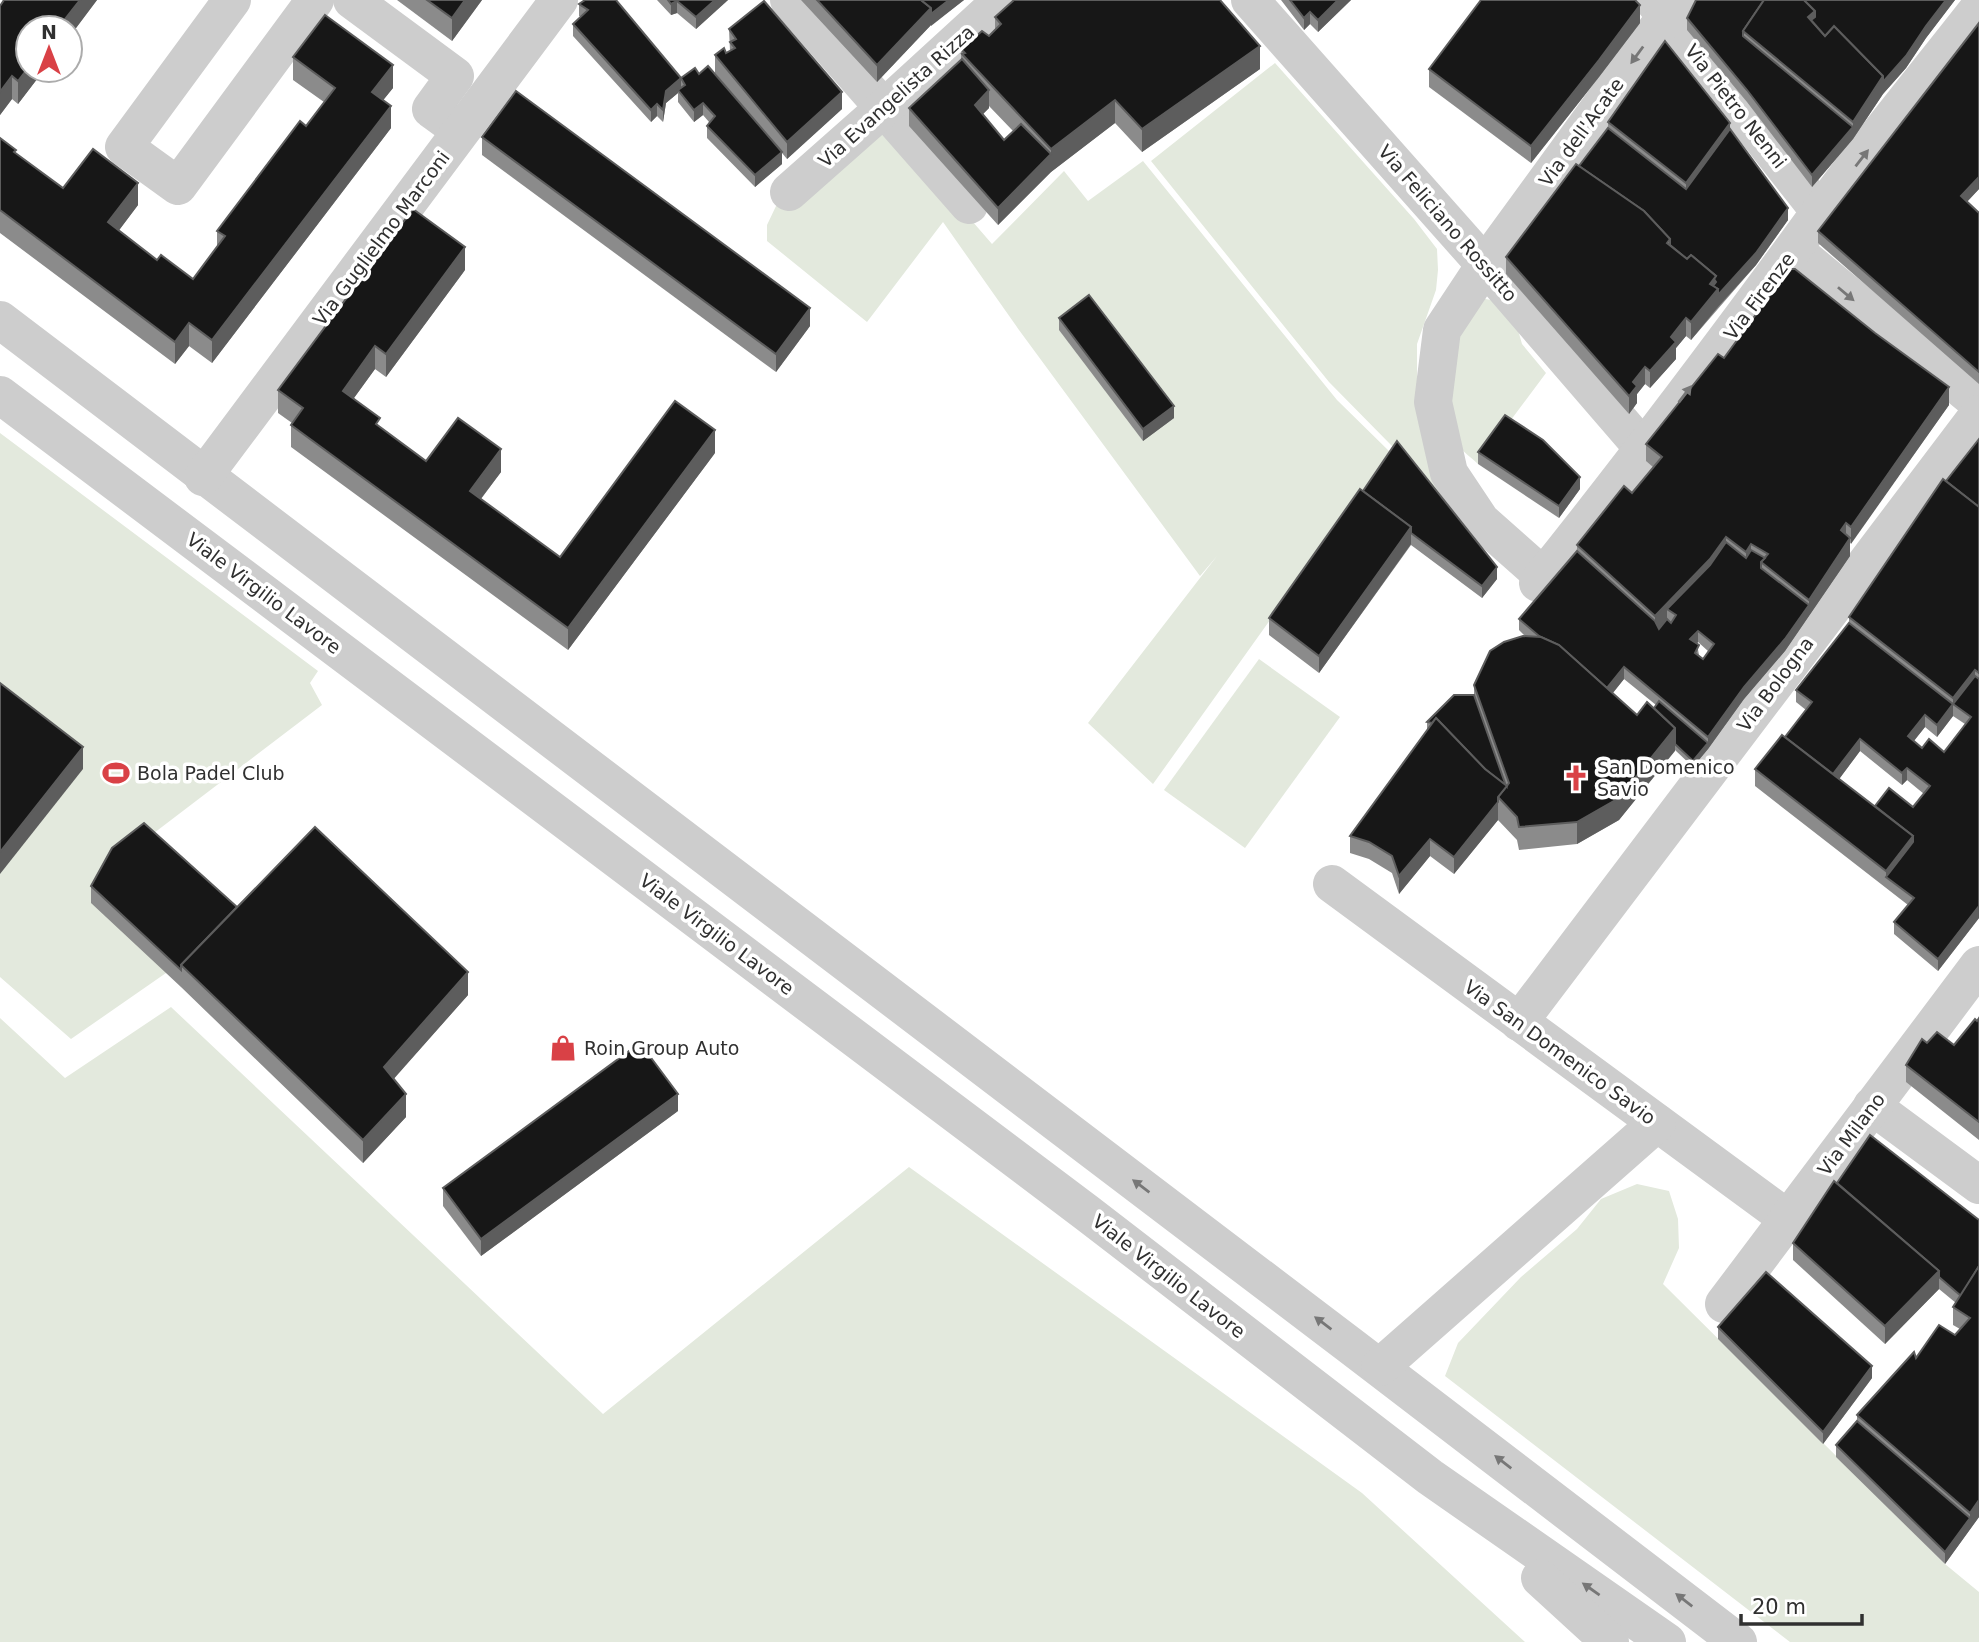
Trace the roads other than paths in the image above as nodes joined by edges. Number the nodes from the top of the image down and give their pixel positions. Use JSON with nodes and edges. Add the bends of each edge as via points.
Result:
{"nodes":[{"id":1,"x":232,"y":0,"type":"edge"},
{"id":2,"x":315,"y":0,"type":"edge"},
{"id":3,"x":352,"y":0,"type":"edge"},
{"id":4,"x":559,"y":0,"type":"edge"},
{"id":5,"x":789,"y":0,"type":"edge"},
{"id":6,"x":1002,"y":0,"type":"edge"},
{"id":7,"x":1250,"y":0,"type":"edge"},
{"id":8,"x":1665,"y":6,"type":"edge"},
{"id":9,"x":1979,"y":8,"type":"edge"},
{"id":10,"x":884,"y":108,"type":"junction"},
{"id":11,"x":460,"y":130,"type":"junction"},
{"id":12,"x":789,"y":192,"type":"dead end"},
{"id":13,"x":970,"y":205,"type":"edge"},
{"id":14,"x":1820,"y":212,"type":"junction"},
{"id":15,"x":1794,"y":250,"type":"junction"},
{"id":16,"x":1485,"y":265,"type":"junction"},
{"id":17,"x":0,"y":320,"type":"edge"},
{"id":18,"x":0,"y":395,"type":"edge"},
{"id":19,"x":1979,"y":403,"type":"edge"},
{"id":20,"x":1979,"y":414,"type":"edge"},
{"id":21,"x":1643,"y":448,"type":"junction"},
{"id":22,"x":203,"y":477,"type":"junction"},
{"id":23,"x":255,"y":516,"type":"junction"},
{"id":24,"x":220,"y":560,"type":"junction"},
{"id":25,"x":1540,"y":580,"type":"joint"},
{"id":26,"x":1332,"y":884,"type":"dead end"},
{"id":27,"x":1979,"y":965,"type":"edge"},
{"id":28,"x":1519,"y":1022,"type":"junction"},
{"id":29,"x":1872,"y":1106,"type":"junction"},
{"id":30,"x":1657,"y":1123,"type":"junction"},
{"id":31,"x":1979,"y":1185,"type":"edge"},
{"id":32,"x":1788,"y":1219,"type":"junction"},
{"id":33,"x":1724,"y":1304,"type":"dead end"},
{"id":34,"x":1380,"y":1367,"type":"junction"},
{"id":35,"x":1430,"y":1477,"type":"junction"},
{"id":36,"x":1610,"y":1642,"type":"edge"},
{"id":37,"x":1667,"y":1642,"type":"edge"},
{"id":38,"x":1738,"y":1642,"type":"edge"}],
"edges":[{"from":1,"to":2,"type":"street","via":[[124,146],[178,186]]},
{"from":3,"to":11,"type":"street","via":[[456,76],[431,109]]},
{"from":4,"to":11,"type":"street","name":"Via Guglielmo Marconi"},
{"from":5,"to":10,"type":"street"},
{"from":6,"to":10,"type":"street","name":"Via Evangelista Rizza"},
{"from":7,"to":16,"type":"street","name":"Via Feliciano Rossitto"},
{"from":8,"to":14,"type":"street","name":"Via Pietro Nenni"},
{"from":8,"to":16,"type":"street","name":"Via dell'Acate","one_way":true},
{"from":14,"to":9,"type":"street","name":"Via Firenze","one_way":true},
{"from":10,"to":12,"type":"street","name":"Via Evangelista Rizza"},
{"from":10,"to":13,"type":"street"},
{"from":11,"to":22,"type":"street","name":"Via Guglielmo Marconi"},
{"from":14,"to":15,"type":"street","name":"Via Firenze"},
{"from":15,"to":19,"type":"street","one_way":true},
{"from":21,"to":15,"type":"street","name":"Via Firenze","one_way":true},
{"from":16,"to":21,"type":"street","name":"Via Feliciano Rossitto"},
{"from":16,"to":25,"type":"street","name":"Via dell'Acate","via":[[1442,330],[1433,402],[1448,473],[1481,522]]},
{"from":17,"to":22,"type":"street"},
{"from":18,"to":24,"type":"street","name":"Viale Virgilio Lavore"},
{"from":20,"to":28,"type":"street","name":"Via Bologna"},
{"from":21,"to":25,"type":"street","name":"Via Firenze"},
{"from":22,"to":23,"type":"street"},
{"from":23,"to":24,"type":"street"},
{"from":34,"to":23,"type":"street","one_way":true},
{"from":24,"to":35,"type":"street","name":"Viale Virgilio Lavore"},
{"from":26,"to":28,"type":"street","name":"Via San Domenico Savio"},
{"from":27,"to":29,"type":"street","name":"Via Milano"},
{"from":28,"to":30,"type":"street","name":"Via San Domenico Savio"},
{"from":29,"to":31,"type":"street"},
{"from":29,"to":32,"type":"street","name":"Via Milano"},
{"from":30,"to":32,"type":"street","name":"Via San Domenico Savio"},
{"from":30,"to":34,"type":"street"},
{"from":32,"to":33,"type":"street","name":"Via Milano"},
{"from":38,"to":34,"type":"street","one_way":true},
{"from":35,"to":36,"type":"street","name":"Viale Virgilio Lavore"},
{"from":37,"to":35,"type":"street","name":"Viale Virgilio Lavore","one_way":true}]}
